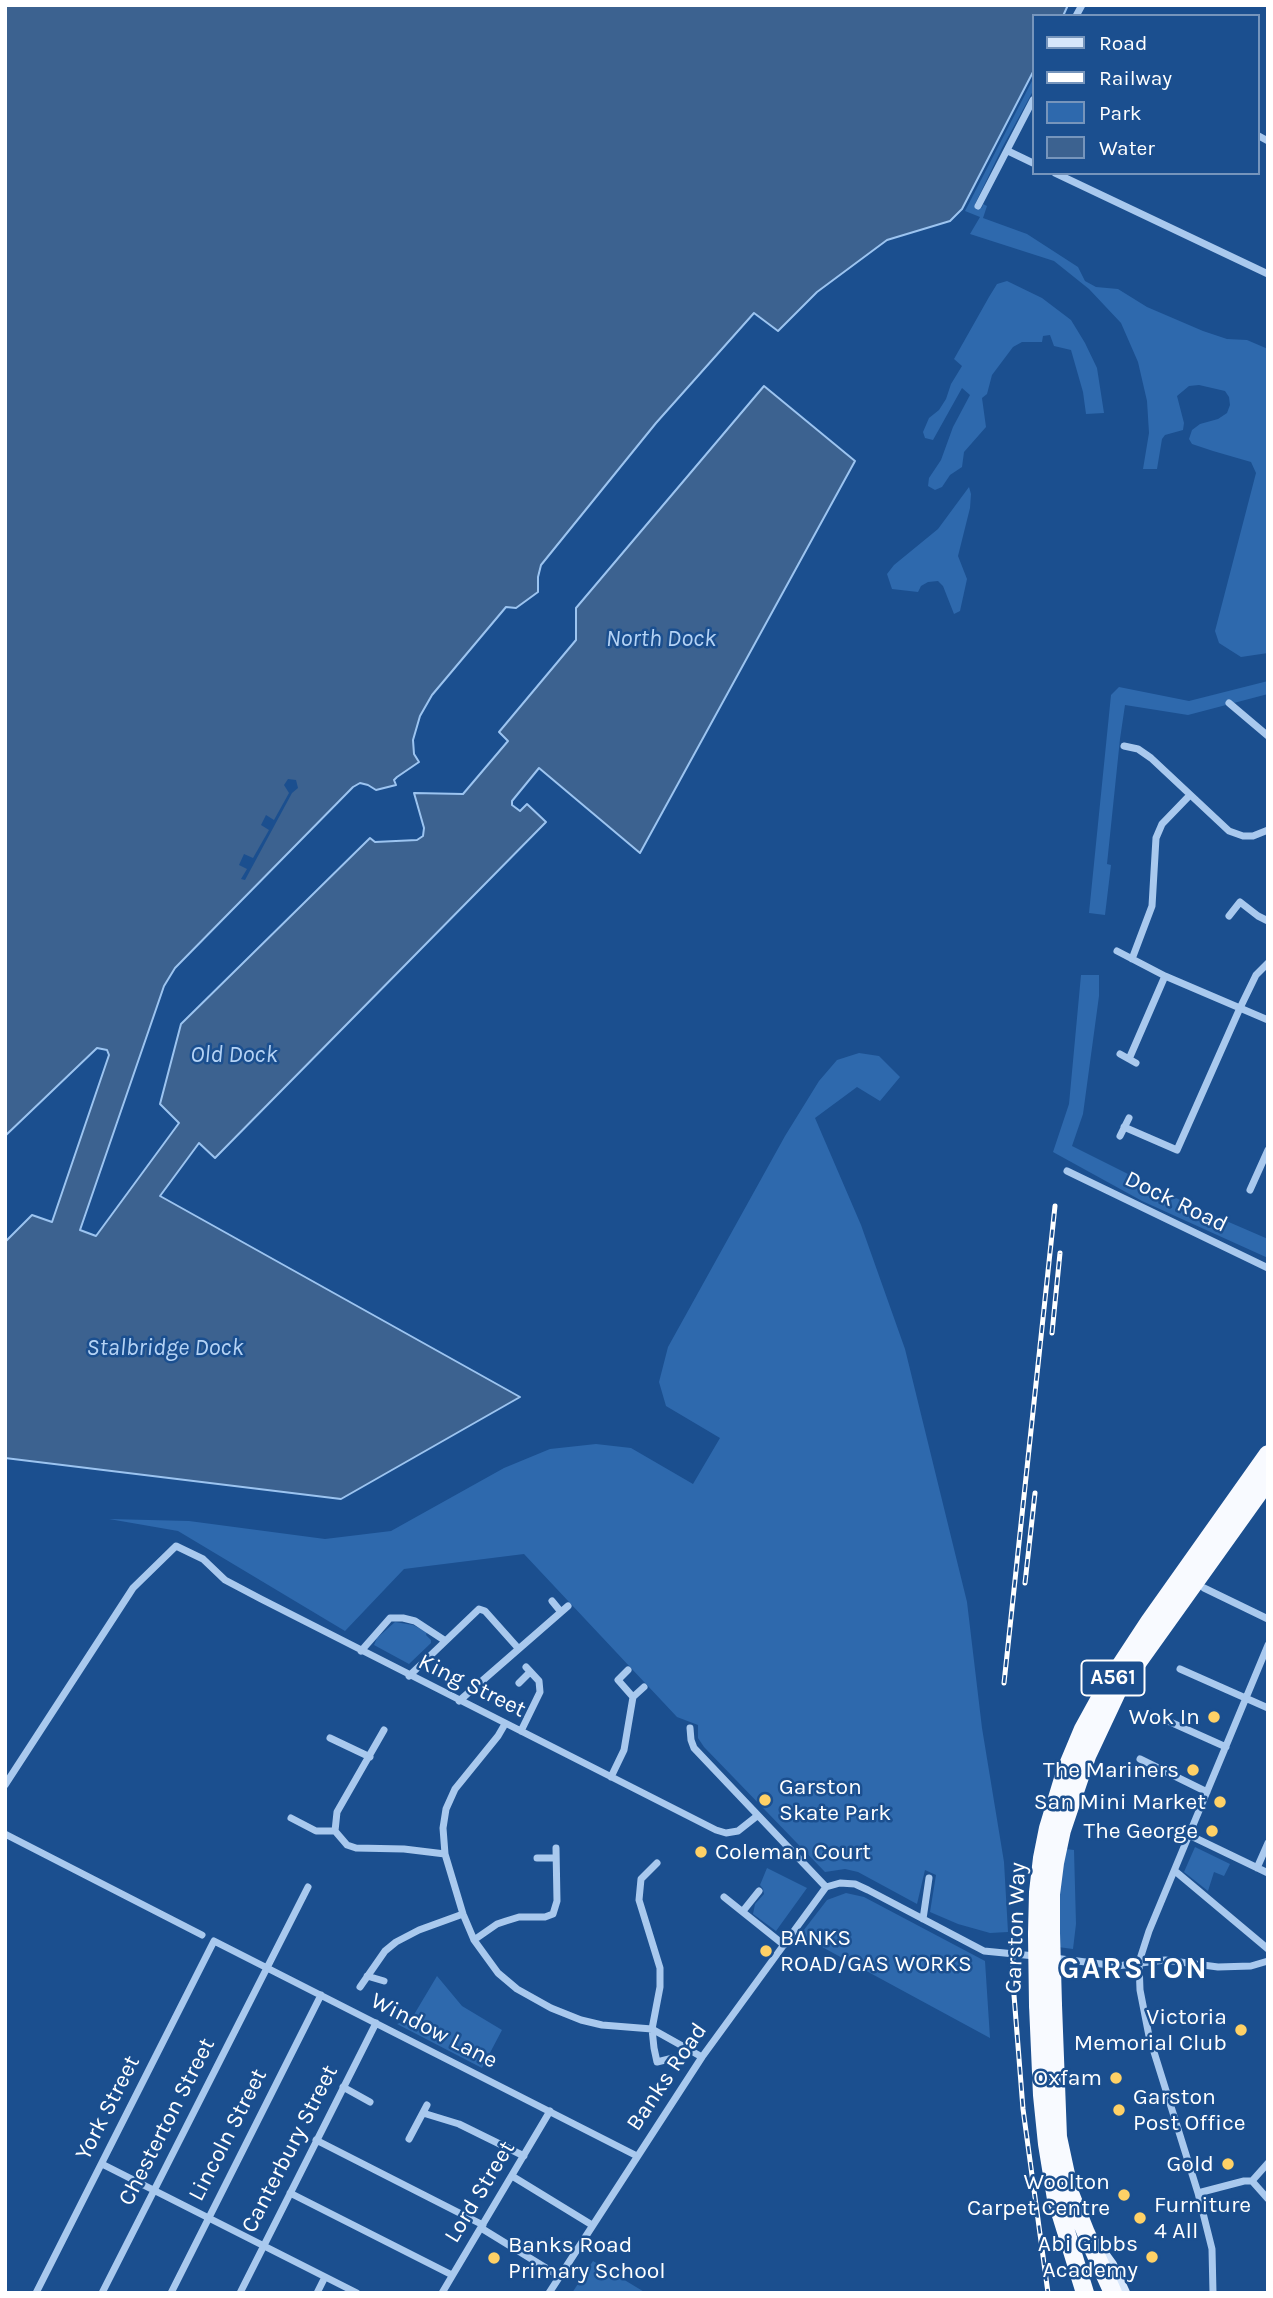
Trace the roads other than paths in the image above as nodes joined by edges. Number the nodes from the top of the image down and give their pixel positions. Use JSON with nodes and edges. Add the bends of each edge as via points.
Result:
{"nodes":[{"id":1,"x":1032,"y":102,"type":"edge"},
{"id":2,"x":1008,"y":151,"type":"junction"},
{"id":3,"x":1032,"y":163,"type":"edge"},
{"id":4,"x":1059,"y":175,"type":"edge"},
{"id":5,"x":978,"y":206,"type":"dead end"},
{"id":6,"x":1268,"y":274,"type":"edge"},
{"id":7,"x":1229,"y":704,"type":"dead end"},
{"id":8,"x":1268,"y":736,"type":"edge"},
{"id":9,"x":1124,"y":746,"type":"dead end"},
{"id":10,"x":1190,"y":795,"type":"junction"},
{"id":11,"x":1268,"y":830,"type":"edge"},
{"id":12,"x":1229,"y":916,"type":"dead end"},
{"id":13,"x":1268,"y":921,"type":"edge"},
{"id":14,"x":1117,"y":951,"type":"dead end"},
{"id":15,"x":1132,"y":959,"type":"junction"},
{"id":16,"x":1268,"y":963,"type":"edge"},
{"id":17,"x":1165,"y":976,"type":"junction"},
{"id":18,"x":1240,"y":1008,"type":"junction"},
{"id":19,"x":1268,"y":1020,"type":"edge"},
{"id":20,"x":1120,"y":1054,"type":"dead end"},
{"id":21,"x":1129,"y":1059,"type":"junction"},
{"id":22,"x":1136,"y":1063,"type":"dead end"},
{"id":23,"x":1129,"y":1118,"type":"dead end"},
{"id":24,"x":1124,"y":1128,"type":"junction"},
{"id":25,"x":1120,"y":1136,"type":"dead end"},
{"id":26,"x":1268,"y":1150,"type":"edge"},
{"id":27,"x":1068,"y":1171,"type":"dead end"},
{"id":28,"x":1250,"y":1190,"type":"dead end"},
{"id":29,"x":1268,"y":1268,"type":"edge"},
{"id":30,"x":1268,"y":1454,"type":"edge"},
{"id":31,"x":1268,"y":1480,"type":"edge"},
{"id":32,"x":1204,"y":1588,"type":"dead end"},
{"id":33,"x":552,"y":1601,"type":"dead end"},
{"id":34,"x":568,"y":1606,"type":"dead end"},
{"id":35,"x":561,"y":1612,"type":"junction"},
{"id":36,"x":1268,"y":1619,"type":"edge"},
{"id":37,"x":444,"y":1640,"type":"junction"},
{"id":38,"x":1268,"y":1644,"type":"edge"},
{"id":39,"x":518,"y":1648,"type":"junction"},
{"id":40,"x":361,"y":1651,"type":"junction"},
{"id":41,"x":1180,"y":1669,"type":"dead end"},
{"id":42,"x":628,"y":1670,"type":"dead end"},
{"id":43,"x":409,"y":1676,"type":"junction"},
{"id":44,"x":519,"y":1683,"type":"dead end"},
{"id":45,"x":644,"y":1687,"type":"dead end"},
{"id":46,"x":633,"y":1697,"type":"junction"},
{"id":47,"x":1246,"y":1699,"type":"junction"},
{"id":48,"x":459,"y":1700,"type":"junction"},
{"id":49,"x":1268,"y":1708,"type":"edge"},
{"id":50,"x":1159,"y":1717,"type":"dead end"},
{"id":51,"x":505,"y":1724,"type":"junction"},
{"id":52,"x":690,"y":1728,"type":"dead end"},
{"id":53,"x":384,"y":1730,"type":"dead end"},
{"id":54,"x":522,"y":1731,"type":"junction"},
{"id":55,"x":330,"y":1738,"type":"dead end"},
{"id":56,"x":1226,"y":1747,"type":"junction"},
{"id":57,"x":370,"y":1757,"type":"junction"},
{"id":58,"x":1140,"y":1759,"type":"dead end"},
{"id":59,"x":611,"y":1777,"type":"junction"},
{"id":60,"x":5,"y":1785,"type":"edge"},
{"id":61,"x":1207,"y":1792,"type":"junction"},
{"id":62,"x":757,"y":1816,"type":"junction"},
{"id":63,"x":291,"y":1818,"type":"dead end"},
{"id":64,"x":335,"y":1831,"type":"junction"},
{"id":65,"x":5,"y":1834,"type":"edge"},
{"id":66,"x":1189,"y":1835,"type":"junction"},
{"id":67,"x":1268,"y":1843,"type":"edge"},
{"id":68,"x":556,"y":1848,"type":"dead end"},
{"id":69,"x":445,"y":1854,"type":"junction"},
{"id":70,"x":537,"y":1858,"type":"dead end"},
{"id":71,"x":556,"y":1858,"type":"junction"},
{"id":72,"x":657,"y":1863,"type":"dead end"},
{"id":73,"x":1257,"y":1868,"type":"junction"},
{"id":74,"x":1175,"y":1871,"type":"junction"},
{"id":75,"x":1268,"y":1873,"type":"edge"},
{"id":76,"x":929,"y":1878,"type":"dead end"},
{"id":77,"x":308,"y":1887,"type":"dead end"},
{"id":78,"x":825,"y":1888,"type":"junction"},
{"id":79,"x":759,"y":1891,"type":"dead end"},
{"id":80,"x":724,"y":1896,"type":"dead end"},
{"id":81,"x":743,"y":1911,"type":"junction"},
{"id":82,"x":463,"y":1914,"type":"junction"},
{"id":83,"x":923,"y":1919,"type":"junction"},
{"id":84,"x":1044,"y":1934,"type":"junction"},
{"id":85,"x":202,"y":1936,"type":"dead end"},
{"id":86,"x":474,"y":1940,"type":"junction"},
{"id":87,"x":214,"y":1941,"type":"joint"},
{"id":88,"x":784,"y":1945,"type":"junction"},
{"id":89,"x":1268,"y":1949,"type":"edge"},
{"id":90,"x":1268,"y":1961,"type":"edge"},
{"id":91,"x":1139,"y":1962,"type":"junction"},
{"id":92,"x":267,"y":1969,"type":"junction"},
{"id":93,"x":367,"y":1976,"type":"junction"},
{"id":94,"x":384,"y":1981,"type":"dead end"},
{"id":95,"x":360,"y":1987,"type":"dead end"},
{"id":96,"x":321,"y":1995,"type":"junction"},
{"id":97,"x":1046,"y":2005,"type":"junction"},
{"id":98,"x":376,"y":2023,"type":"junction"},
{"id":99,"x":652,"y":2029,"type":"junction"},
{"id":100,"x":702,"y":2057,"type":"junction"},
{"id":101,"x":673,"y":2058,"type":"dead end"},
{"id":102,"x":343,"y":2087,"type":"junction"},
{"id":103,"x":370,"y":2102,"type":"dead end"},
{"id":104,"x":550,"y":2111,"type":"junction"},
{"id":105,"x":409,"y":2139,"type":"dead end"},
{"id":106,"x":316,"y":2140,"type":"junction"},
{"id":107,"x":637,"y":2156,"type":"junction"},
{"id":108,"x":524,"y":2157,"type":"junction"},
{"id":109,"x":1268,"y":2163,"type":"edge"},
{"id":110,"x":102,"y":2164,"type":"junction"},
{"id":111,"x":512,"y":2176,"type":"junction"},
{"id":112,"x":1252,"y":2181,"type":"junction"},
{"id":113,"x":154,"y":2190,"type":"junction"},
{"id":114,"x":290,"y":2193,"type":"junction"},
{"id":115,"x":1198,"y":2193,"type":"junction"},
{"id":116,"x":1268,"y":2199,"type":"edge"},
{"id":117,"x":208,"y":2218,"type":"junction"},
{"id":118,"x":592,"y":2225,"type":"junction"},
{"id":119,"x":482,"y":2226,"type":"junction"},
{"id":120,"x":1086,"y":2233,"type":"junction"},
{"id":121,"x":263,"y":2246,"type":"junction"},
{"id":122,"x":452,"y":2275,"type":"junction"},
{"id":123,"x":559,"y":2276,"type":"junction"},
{"id":124,"x":325,"y":2277,"type":"junction"},
{"id":125,"x":36,"y":2293,"type":"edge"},
{"id":126,"x":102,"y":2293,"type":"edge"},
{"id":127,"x":171,"y":2293,"type":"edge"},
{"id":128,"x":240,"y":2293,"type":"edge"},
{"id":129,"x":317,"y":2293,"type":"edge"},
{"id":130,"x":357,"y":2293,"type":"edge"},
{"id":131,"x":442,"y":2293,"type":"edge"},
{"id":132,"x":549,"y":2293,"type":"edge"},
{"id":133,"x":1085,"y":2293,"type":"edge"},
{"id":134,"x":1113,"y":2293,"type":"edge"},
{"id":135,"x":1123,"y":2293,"type":"edge"},
{"id":136,"x":1213,"y":2293,"type":"edge"}],
"edges":[{"from":1,"to":2,"type":"street"},
{"from":2,"to":3,"type":"street"},
{"from":2,"to":5,"type":"street"},
{"from":4,"to":6,"type":"street"},
{"from":7,"to":8,"type":"street"},
{"from":9,"to":10,"type":"street","via":[[1151,758]]},
{"from":10,"to":11,"type":"street","via":[[1228,831],[1253,836]]},
{"from":10,"to":15,"type":"street","via":[[1162,824],[1156,838],[1152,906]]},
{"from":12,"to":13,"type":"street","via":[[1240,902]]},
{"from":14,"to":15,"type":"street"},
{"from":15,"to":17,"type":"street"},
{"from":16,"to":18,"type":"street","via":[[1256,975]]},
{"from":17,"to":18,"type":"street"},
{"from":17,"to":21,"type":"street"},
{"from":18,"to":19,"type":"street"},
{"from":18,"to":24,"type":"street","via":[[1177,1150]]},
{"from":20,"to":21,"type":"street"},
{"from":21,"to":22,"type":"street"},
{"from":23,"to":24,"type":"street"},
{"from":24,"to":25,"type":"street"},
{"from":26,"to":28,"type":"street"},
{"from":27,"to":29,"type":"street","name":"Dock Road"},
{"from":30,"to":84,"type":"highway","name":"Garston Way","number":"A561","via":[[1149,1622],[1083,1729],[1048,1828],[1039,1881]]},
{"from":31,"to":84,"type":"highway","name":"Garston Way","number":"A561","via":[[1118,1690],[1073,1793]]},
{"from":32,"to":36,"type":"street"},
{"from":33,"to":35,"type":"street"},
{"from":34,"to":35,"type":"street"},
{"from":35,"to":39,"type":"street"},
{"from":37,"to":39,"type":"street","via":[[479,1609]]},
{"from":37,"to":40,"type":"street","via":[[415,1621],[390,1618]]},
{"from":37,"to":43,"type":"street"},
{"from":38,"to":47,"type":"street"},
{"from":39,"to":48,"type":"street"},
{"from":40,"to":43,"type":"street","name":"King Street"},
{"from":40,"to":60,"type":"street","name":"King Street","via":[[225,1580],[202,1559],[176,1546],[133,1588]]},
{"from":41,"to":47,"type":"street"},
{"from":42,"to":46,"type":"street","via":[[618,1681]]},
{"from":43,"to":48,"type":"street","name":"King Street"},
{"from":44,"to":54,"type":"street","via":[[528,1670],[539,1681],[540,1692]]},
{"from":45,"to":46,"type":"street"},
{"from":46,"to":59,"type":"street","via":[[624,1750]]},
{"from":47,"to":49,"type":"street"},
{"from":47,"to":56,"type":"street"},
{"from":48,"to":51,"type":"street","name":"King Street"},
{"from":50,"to":56,"type":"street"},
{"from":51,"to":54,"type":"street","name":"King Street"},
{"from":51,"to":69,"type":"street","via":[[455,1789],[443,1828]]},
{"from":52,"to":62,"type":"street","via":[[694,1748]]},
{"from":53,"to":57,"type":"street"},
{"from":54,"to":59,"type":"street","name":"King Street"},
{"from":55,"to":57,"type":"street"},
{"from":56,"to":61,"type":"street"},
{"from":57,"to":64,"type":"street","via":[[337,1812]]},
{"from":58,"to":61,"type":"street"},
{"from":59,"to":62,"type":"street","name":"King Street","via":[[726,1833],[737,1831]]},
{"from":61,"to":66,"type":"street"},
{"from":62,"to":78,"type":"street"},
{"from":63,"to":64,"type":"street","via":[[316,1831]]},
{"from":64,"to":69,"type":"street","via":[[356,1848]]},
{"from":65,"to":85,"type":"street"},
{"from":66,"to":73,"type":"street"},
{"from":66,"to":74,"type":"street"},
{"from":67,"to":73,"type":"street"},
{"from":68,"to":71,"type":"street"},
{"from":69,"to":82,"type":"street"},
{"from":70,"to":71,"type":"street"},
{"from":71,"to":86,"type":"street","via":[[558,1901],[552,1914],[497,1924]]},
{"from":72,"to":99,"type":"street","via":[[641,1879],[639,1889],[660,1968]]},
{"from":73,"to":75,"type":"street"},
{"from":74,"to":89,"type":"street"},
{"from":74,"to":91,"type":"street"},
{"from":76,"to":83,"type":"street"},
{"from":77,"to":92,"type":"street","name":"Chesterton Street"},
{"from":78,"to":83,"type":"street","via":[[855,1884]]},
{"from":78,"to":88,"type":"street","name":"Banks Road"},
{"from":79,"to":81,"type":"street"},
{"from":80,"to":81,"type":"street"},
{"from":81,"to":88,"type":"street"},
{"from":82,"to":86,"type":"street"},
{"from":82,"to":93,"type":"street","via":[[396,1942]]},
{"from":83,"to":91,"type":"street","via":[[984,1951],[1117,1966]]},
{"from":84,"to":97,"type":"highway","name":"Garston Way","number":"A561","bridge":true},
{"from":86,"to":99,"type":"street","via":[[498,1973],[551,2008],[602,2025]]},
{"from":87,"to":92,"type":"street","name":"Window Lane"},
{"from":87,"to":110,"type":"street","name":"York Street"},
{"from":88,"to":100,"type":"street","name":"Banks Road"},
{"from":90,"to":91,"type":"street","via":[[1218,1967],[1165,1960]]},
{"from":91,"to":115,"type":"street","via":[[1149,2036]]},
{"from":92,"to":96,"type":"street","name":"Window Lane"},
{"from":92,"to":113,"type":"street","name":"Chesterton Street"},
{"from":93,"to":94,"type":"street"},
{"from":93,"to":95,"type":"street"},
{"from":96,"to":98,"type":"street","name":"Window Lane"},
{"from":96,"to":117,"type":"street","name":"Lincoln Street"},
{"from":97,"to":120,"type":"highway","name":"Garston Way","number":"A561","via":[[1058,2137],[1070,2193]]},
{"from":97,"to":133,"type":"highway","name":"Garston Way","number":"A561","via":[[1042,2095],[1049,2155],[1056,2199]]},
{"from":98,"to":102,"type":"street","name":"Canterbury Street"},
{"from":98,"to":104,"type":"street","name":"Window Lane"},
{"from":99,"to":100,"type":"street"},
{"from":99,"to":101,"type":"street","via":[[657,2066]]},
{"from":100,"to":107,"type":"street","name":"Banks Road"},
{"from":102,"to":103,"type":"street"},
{"from":102,"to":106,"type":"street","name":"Canterbury Street"},
{"from":104,"to":107,"type":"street","name":"Window Lane"},
{"from":104,"to":108,"type":"street","name":"Lord Street"},
{"from":105,"to":108,"type":"street","via":[[425,2109]]},
{"from":106,"to":114,"type":"street","name":"Canterbury Street"},
{"from":106,"to":119,"type":"street"},
{"from":107,"to":118,"type":"street","name":"Banks Road"},
{"from":108,"to":111,"type":"street","name":"Lord Street"},
{"from":109,"to":112,"type":"street"},
{"from":110,"to":113,"type":"street"},
{"from":110,"to":125,"type":"street","name":"York Street"},
{"from":111,"to":118,"type":"street"},
{"from":111,"to":119,"type":"street","name":"Lord Street"},
{"from":112,"to":115,"type":"street"},
{"from":112,"to":116,"type":"street"},
{"from":113,"to":117,"type":"street"},
{"from":113,"to":126,"type":"street","name":"Chesterton Street"},
{"from":114,"to":121,"type":"street","name":"Canterbury Street"},
{"from":114,"to":122,"type":"street"},
{"from":115,"to":136,"type":"street","via":[[1212,2249]]},
{"from":117,"to":121,"type":"street"},
{"from":117,"to":127,"type":"street","name":"Lincoln Street"},
{"from":118,"to":123,"type":"street","name":"Banks Road"},
{"from":119,"to":122,"type":"street","name":"Lord Street"},
{"from":119,"to":123,"type":"street"},
{"from":120,"to":134,"type":"highway","name":"Garston Way","number":"A561"},
{"from":120,"to":135,"type":"main road","number":"A561","via":[[1110,2265]]},
{"from":121,"to":124,"type":"street"},
{"from":121,"to":128,"type":"street","name":"Canterbury Street"},
{"from":122,"to":131,"type":"street","name":"Lord Street"},
{"from":123,"to":132,"type":"street","name":"Banks Road"},
{"from":124,"to":129,"type":"street"},
{"from":124,"to":130,"type":"street"}]}
